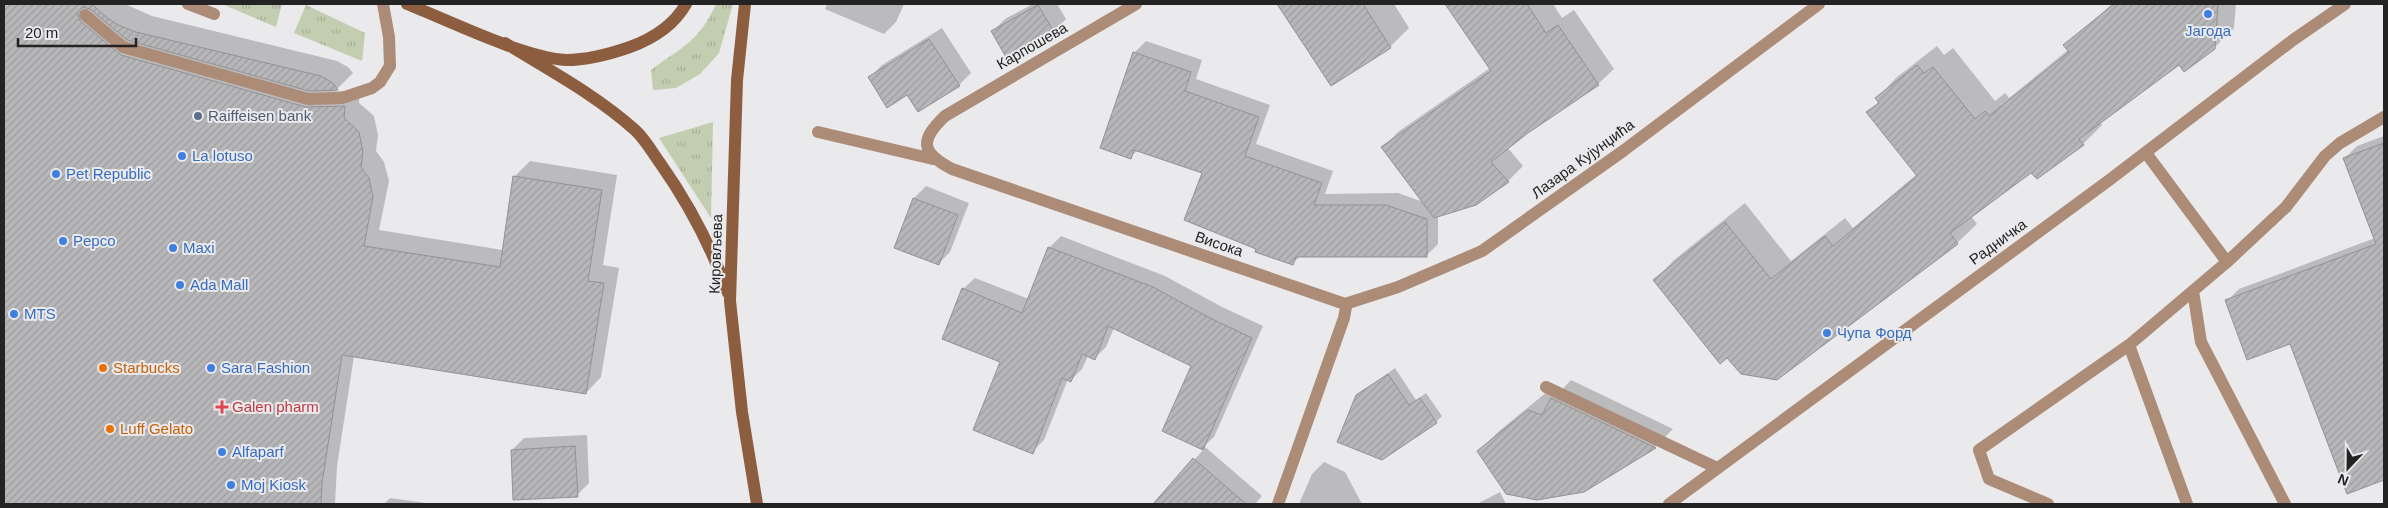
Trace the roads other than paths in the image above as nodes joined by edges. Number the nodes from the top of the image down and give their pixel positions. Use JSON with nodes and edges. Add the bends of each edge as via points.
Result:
{"nodes":[{"id":1,"x":188,"y":4,"type":"edge"},
{"id":2,"x":383,"y":4,"type":"edge"},
{"id":3,"x":407,"y":4,"type":"edge"},
{"id":4,"x":686,"y":4,"type":"edge"},
{"id":5,"x":745,"y":4,"type":"edge"},
{"id":6,"x":1136,"y":4,"type":"edge"},
{"id":7,"x":1819,"y":4,"type":"edge"},
{"id":8,"x":2345,"y":4,"type":"edge"},
{"id":9,"x":214,"y":14,"type":"dead end"},
{"id":10,"x":85,"y":15,"type":"dead end"},
{"id":11,"x":505,"y":44,"type":"junction"},
{"id":12,"x":2384,"y":117,"type":"edge"},
{"id":13,"x":818,"y":132,"type":"dead end"},
{"id":14,"x":2146,"y":153,"type":"junction"},
{"id":15,"x":933,"y":159,"type":"junction"},
{"id":16,"x":2227,"y":262,"type":"junction"},
{"id":17,"x":2193,"y":292,"type":"junction"},
{"id":18,"x":730,"y":301,"type":"junction"},
{"id":19,"x":1345,"y":304,"type":"junction"},
{"id":20,"x":2129,"y":345,"type":"junction"},
{"id":21,"x":1546,"y":387,"type":"dead end"},
{"id":22,"x":1717,"y":468,"type":"junction"},
{"id":23,"x":757,"y":504,"type":"edge"},
{"id":24,"x":1278,"y":504,"type":"edge"},
{"id":25,"x":1669,"y":504,"type":"edge"},
{"id":26,"x":2048,"y":504,"type":"edge"},
{"id":27,"x":2187,"y":504,"type":"edge"},
{"id":28,"x":2285,"y":504,"type":"edge"}],
"edges":[{"from":1,"to":9,"type":"street"},
{"from":2,"to":10,"type":"street","via":[[390,66],[380,82],[342,98],[308,99],[123,48]]},
{"from":3,"to":11,"type":"main road"},
{"from":4,"to":11,"type":"main road","via":[[661,31],[640,43],[600,56],[566,60]]},
{"from":5,"to":18,"type":"main road","name":"Кировљева","via":[[737,80]]},
{"from":6,"to":15,"type":"street","name":"Карпошева","via":[[945,116],[928,137],[928,152]]},
{"from":7,"to":19,"type":"street","name":"Лазара Кујунџића","via":[[1623,151],[1482,251],[1398,287]]},
{"from":8,"to":14,"type":"street","name":"Радничка"},
{"from":11,"to":18,"type":"main road","via":[[590,94],[636,131],[697,220],[715,257]]},
{"from":12,"to":16,"type":"street","via":[[2340,143],[2325,156],[2286,207]]},
{"from":13,"to":15,"type":"street","name":"Висока"},
{"from":14,"to":16,"type":"street"},
{"from":14,"to":22,"type":"street","name":"Радничка"},
{"from":15,"to":19,"type":"street","name":"Висока","via":[[952,169]]},
{"from":16,"to":17,"type":"street"},
{"from":17,"to":20,"type":"street"},
{"from":17,"to":28,"type":"street","via":[[2201,342]]},
{"from":18,"to":23,"type":"main road","name":"Кировљева","via":[[741,403]]},
{"from":19,"to":24,"type":"street","via":[[1344,318]]},
{"from":20,"to":26,"type":"street","via":[[1979,450],[1989,479]]},
{"from":20,"to":27,"type":"street"},
{"from":21,"to":22,"type":"street"},
{"from":22,"to":25,"type":"street","name":"Радничка"}]}
